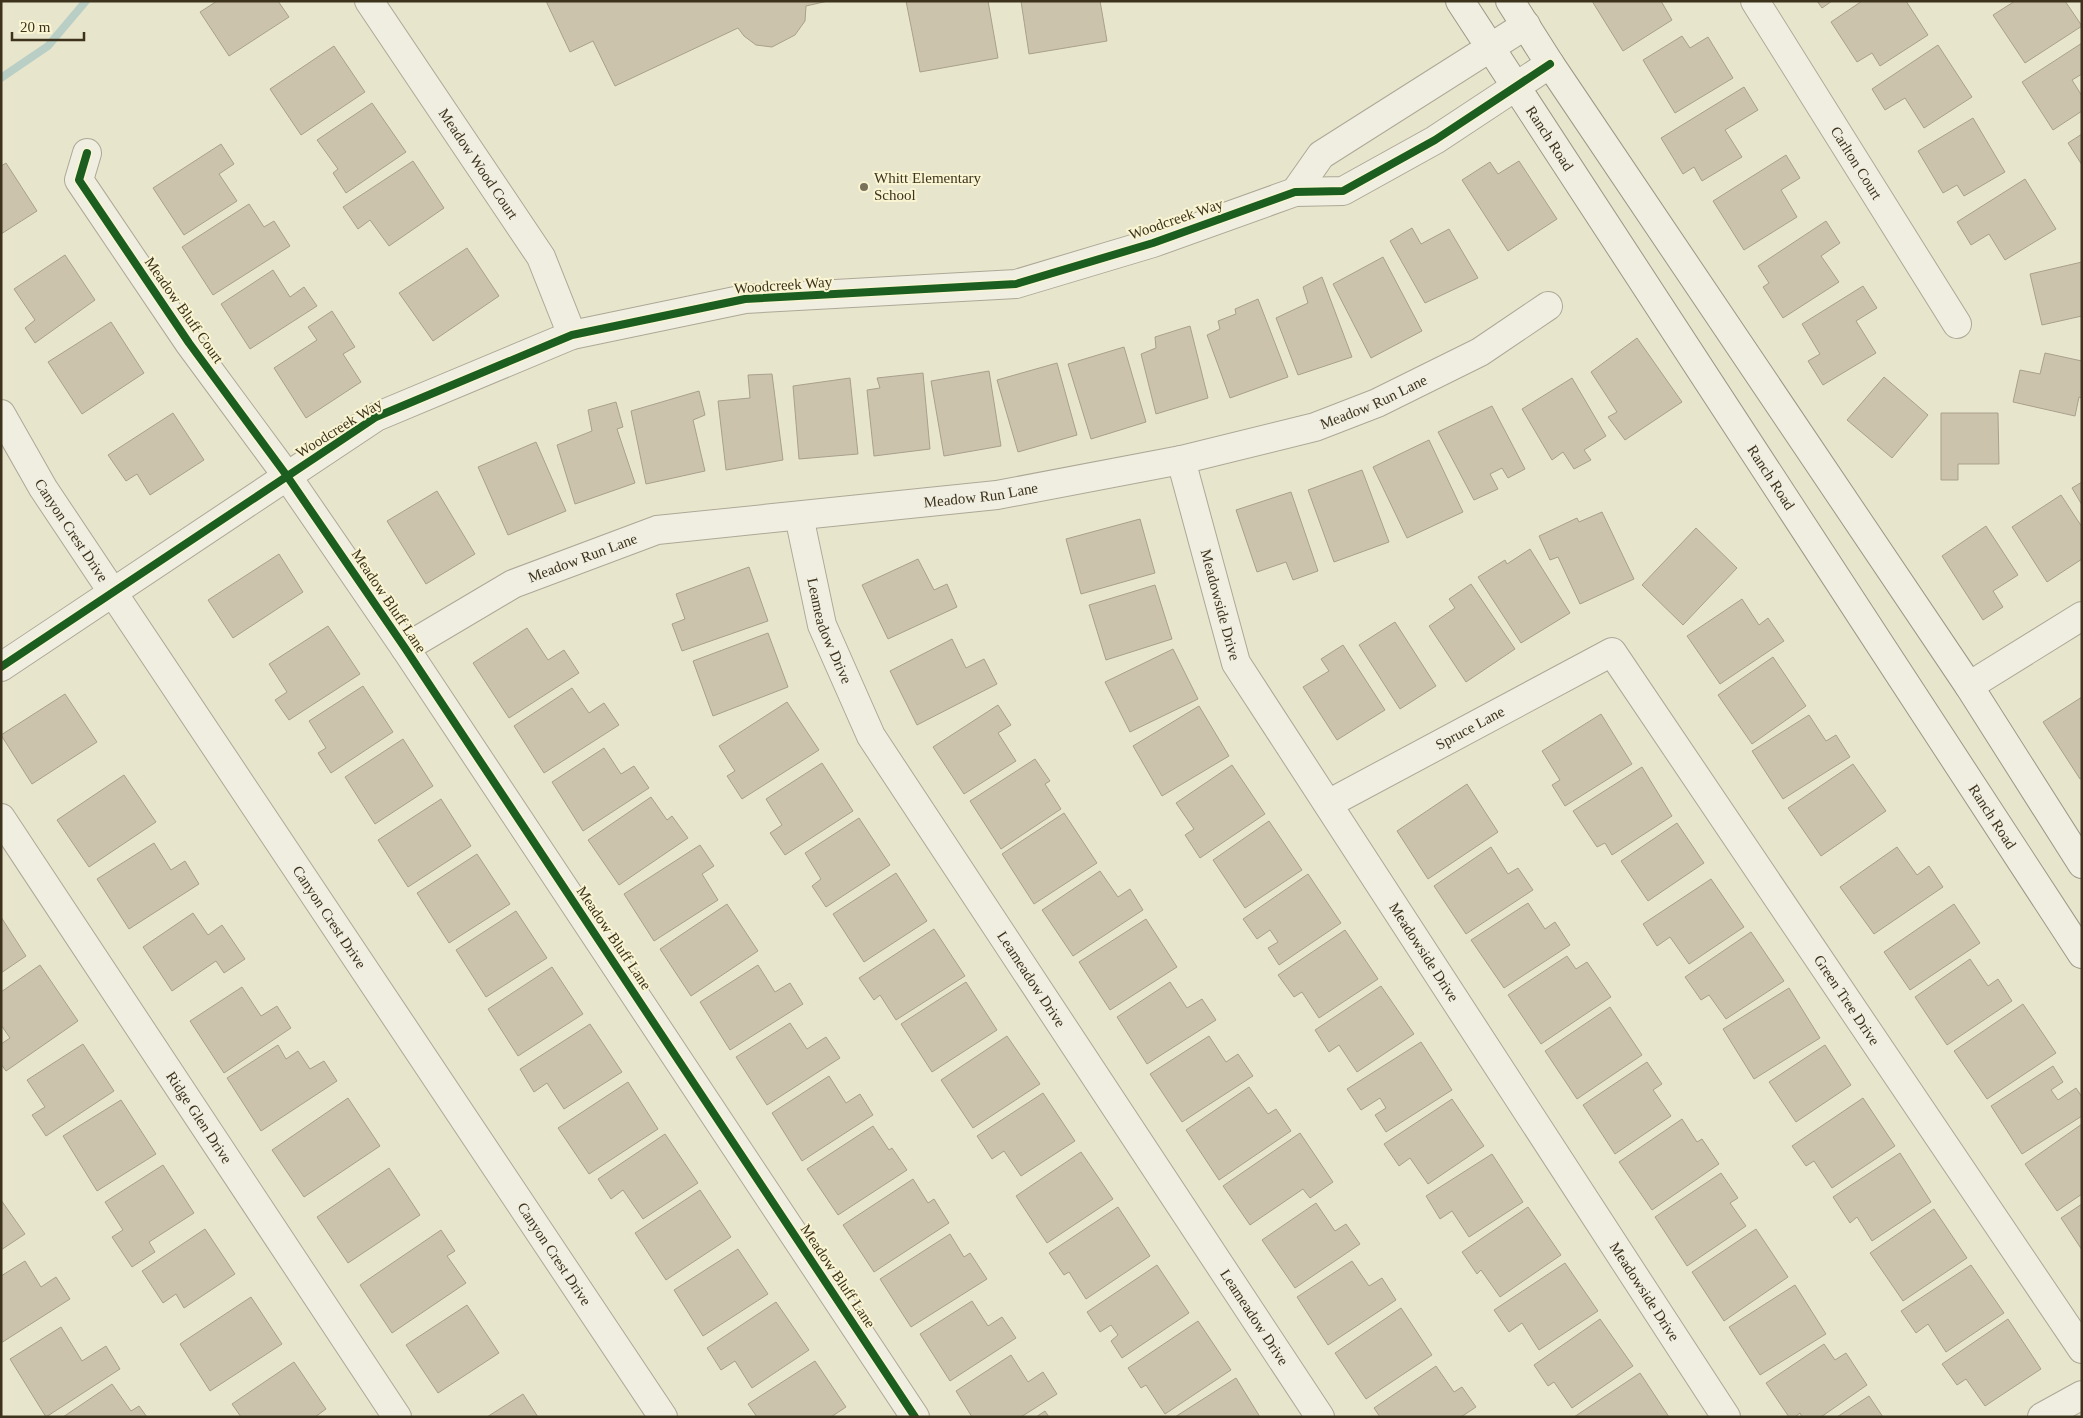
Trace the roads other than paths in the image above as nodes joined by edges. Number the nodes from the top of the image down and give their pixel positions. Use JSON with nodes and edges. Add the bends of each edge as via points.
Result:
{"nodes":[{"id":1,"x":369,"y":1,"type":"edge"},
{"id":2,"x":1460,"y":1,"type":"edge"},
{"id":3,"x":1510,"y":1,"type":"edge"},
{"id":4,"x":1755,"y":1,"type":"edge"},
{"id":5,"x":1526,"y":25,"type":"junction"},
{"id":6,"x":1490,"y":49,"type":"junction"},
{"id":7,"x":1550,"y":64,"type":"junction"},
{"id":8,"x":1515,"y":87,"type":"junction"},
{"id":9,"x":87,"y":153,"type":"dead end"},
{"id":10,"x":1295,"y":192,"type":"junction"},
{"id":11,"x":1548,"y":306,"type":"dead end"},
{"id":12,"x":1957,"y":324,"type":"dead end"},
{"id":13,"x":572,"y":335,"type":"junction"},
{"id":14,"x":1,"y":414,"type":"edge"},
{"id":15,"x":1181,"y":460,"type":"junction"},
{"id":16,"x":288,"y":476,"type":"junction"},
{"id":17,"x":799,"y":516,"type":"junction"},
{"id":18,"x":113,"y":592,"type":"junction"},
{"id":19,"x":2082,"y":616,"type":"edge"},
{"id":20,"x":405,"y":648,"type":"junction"},
{"id":21,"x":1612,"y":652,"type":"joint"},
{"id":22,"x":1,"y":667,"type":"edge"},
{"id":23,"x":1969,"y":686,"type":"junction"},
{"id":24,"x":1328,"y":804,"type":"junction"},
{"id":25,"x":1,"y":818,"type":"edge"},
{"id":26,"x":2082,"y":864,"type":"edge"},
{"id":27,"x":2082,"y":954,"type":"edge"},
{"id":28,"x":2082,"y":1349,"type":"edge"},
{"id":29,"x":2082,"y":1394,"type":"edge"},
{"id":30,"x":397,"y":1417,"type":"edge"},
{"id":31,"x":663,"y":1417,"type":"edge"},
{"id":32,"x":915,"y":1417,"type":"edge"},
{"id":33,"x":1320,"y":1417,"type":"edge"},
{"id":34,"x":1726,"y":1417,"type":"edge"},
{"id":35,"x":2042,"y":1417,"type":"edge"}],
"edges":[{"from":1,"to":13,"type":"street","name":"Meadow Wood Court","via":[[541,257]]},
{"from":2,"to":6,"type":"street","name":"Ranch Road"},
{"from":3,"to":5,"type":"street"},
{"from":4,"to":12,"type":"street","name":"Carlton Court"},
{"from":5,"to":6,"type":"street"},
{"from":5,"to":7,"type":"street"},
{"from":6,"to":8,"type":"street","name":"Ranch Road"},
{"from":6,"to":10,"type":"street","via":[[1321,155]]},
{"from":7,"to":8,"type":"street","name":"Woodcreek Way"},
{"from":7,"to":23,"type":"street"},
{"from":8,"to":10,"type":"street","name":"Woodcreek Way","via":[[1434,140],[1343,191]]},
{"from":8,"to":27,"type":"street","name":"Ranch Road"},
{"from":9,"to":16,"type":"street","name":"Meadow Bluff Court","via":[[79,180],[189,343]]},
{"from":10,"to":13,"type":"street","name":"Woodcreek Way","via":[[1153,243],[1016,284],[745,299]]},
{"from":11,"to":15,"type":"street","name":"Meadow Run Lane","via":[[1480,352],[1377,403],[1315,427]]},
{"from":13,"to":16,"type":"street","name":"Woodcreek Way","via":[[376,417]]},
{"from":14,"to":18,"type":"street","name":"Canyon Crest Drive","via":[[43,488]]},
{"from":15,"to":17,"type":"street","name":"Meadow Run Lane","via":[[997,495]]},
{"from":15,"to":24,"type":"street","name":"Meadowside Drive","via":[[1236,663]]},
{"from":16,"to":18,"type":"street","name":"Woodcreek Way"},
{"from":16,"to":20,"type":"street","name":"Meadow Bluff Lane"},
{"from":17,"to":20,"type":"street","name":"Meadow Run Lane","via":[[657,530],[513,584]]},
{"from":17,"to":33,"type":"street","name":"Leameadow Drive","via":[[822,624],[871,736]]},
{"from":18,"to":22,"type":"street","name":"Woodcreek Way"},
{"from":18,"to":31,"type":"street","name":"Canyon Crest Drive"},
{"from":19,"to":23,"type":"street"},
{"from":20,"to":32,"type":"street","name":"Meadow Bluff Lane"},
{"from":21,"to":24,"type":"street","name":"Spruce Lane"},
{"from":21,"to":28,"type":"street","name":"Green Tree Drive"},
{"from":23,"to":26,"type":"street"},
{"from":24,"to":34,"type":"street","name":"Meadowside Drive"},
{"from":25,"to":30,"type":"street","name":"Ridge Glen Drive"},
{"from":29,"to":35,"type":"street"}]}
